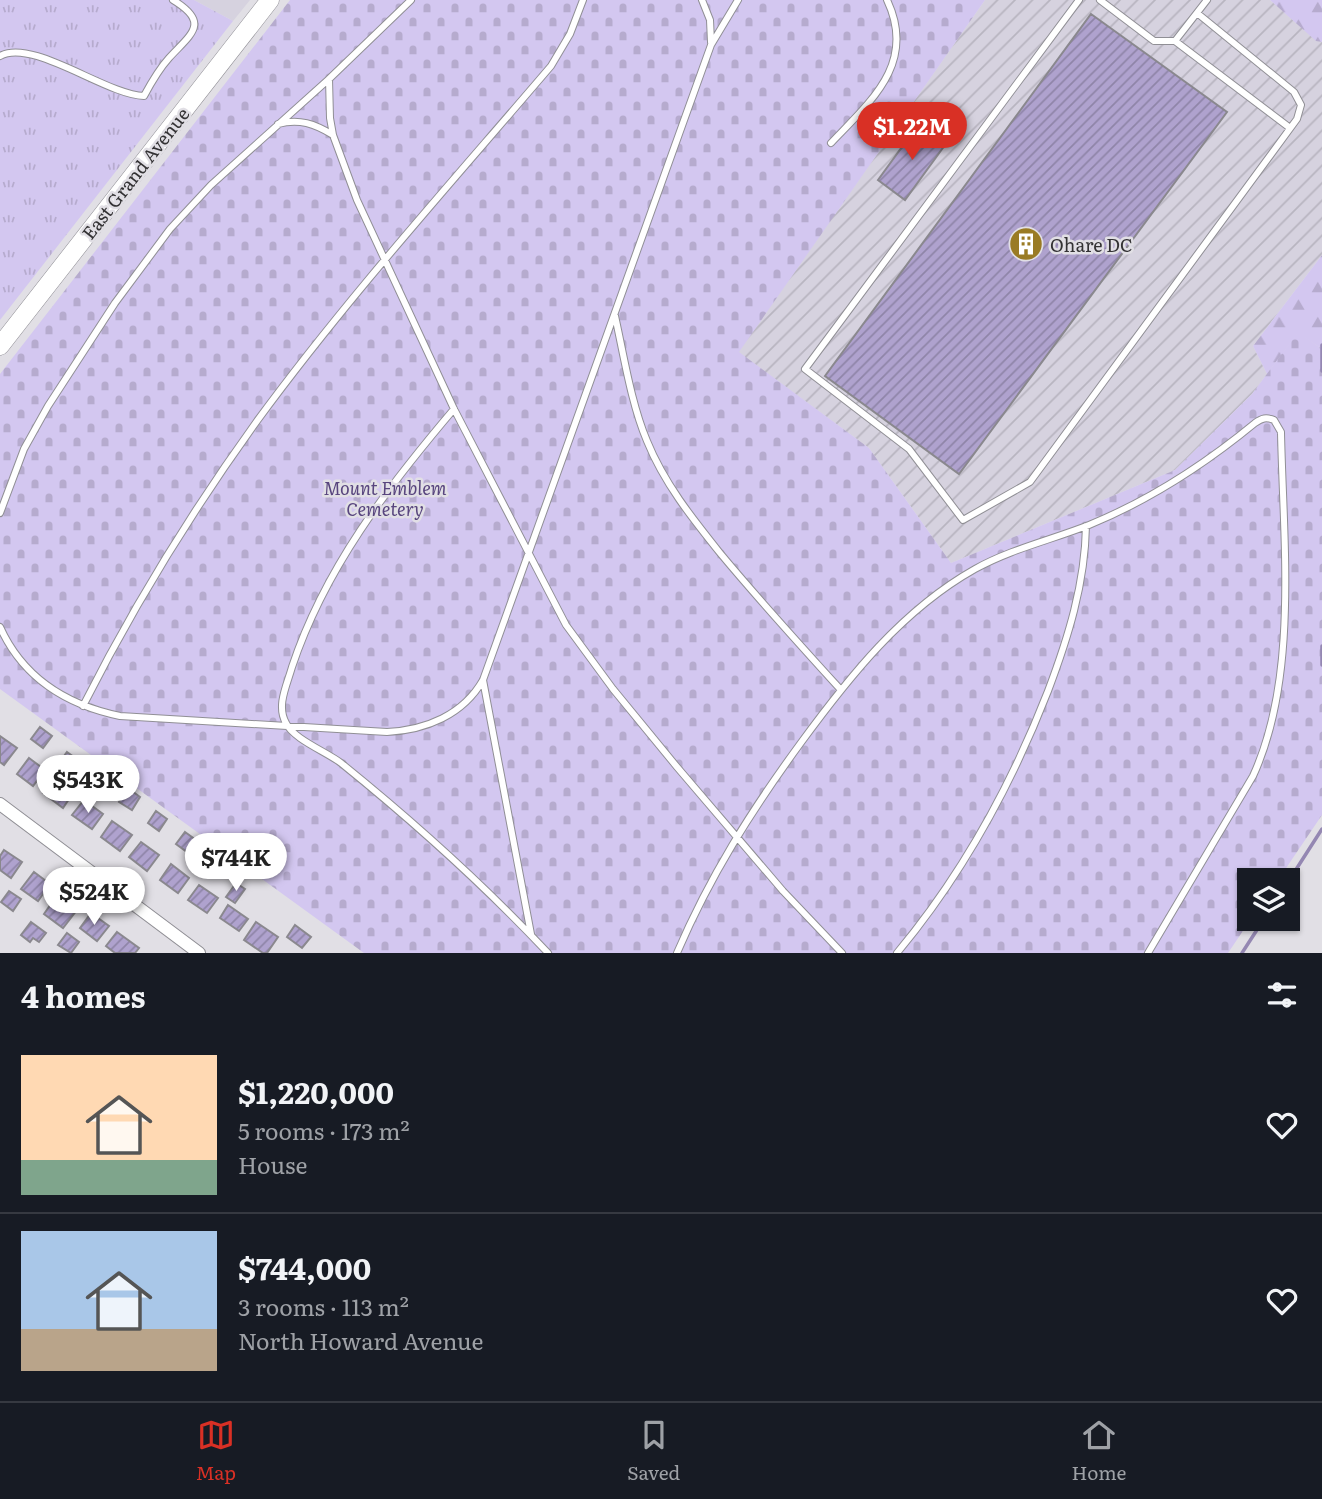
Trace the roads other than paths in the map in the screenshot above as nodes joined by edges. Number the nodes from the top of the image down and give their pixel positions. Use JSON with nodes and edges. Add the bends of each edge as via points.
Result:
{"nodes":[{"id":1,"x":173,"y":0,"type":"edge"},
{"id":2,"x":270,"y":0,"type":"edge"},
{"id":3,"x":411,"y":0,"type":"edge"},
{"id":4,"x":583,"y":0,"type":"edge"},
{"id":5,"x":702,"y":0,"type":"edge"},
{"id":6,"x":738,"y":0,"type":"edge"},
{"id":7,"x":887,"y":0,"type":"edge"},
{"id":8,"x":1079,"y":0,"type":"edge"},
{"id":9,"x":1100,"y":0,"type":"edge"},
{"id":10,"x":1207,"y":0,"type":"edge"},
{"id":11,"x":1197,"y":13,"type":"junction"},
{"id":12,"x":1175,"y":41,"type":"junction"},
{"id":13,"x":711,"y":45,"type":"junction"},
{"id":14,"x":0,"y":56,"type":"edge"},
{"id":15,"x":329,"y":79,"type":"junction"},
{"id":16,"x":276,"y":124,"type":"junction"},
{"id":17,"x":1290,"y":128,"type":"junction"},
{"id":18,"x":333,"y":135,"type":"junction"},
{"id":19,"x":831,"y":143,"type":"dead end"},
{"id":20,"x":386,"y":260,"type":"junction"},
{"id":21,"x":615,"y":313,"type":"junction"},
{"id":22,"x":0,"y":346,"type":"edge"},
{"id":23,"x":454,"y":409,"type":"junction"},
{"id":24,"x":0,"y":513,"type":"edge"},
{"id":25,"x":1086,"y":526,"type":"junction"},
{"id":26,"x":528,"y":556,"type":"junction"},
{"id":27,"x":0,"y":627,"type":"edge"},
{"id":28,"x":483,"y":680,"type":"junction"},
{"id":29,"x":841,"y":690,"type":"junction"},
{"id":30,"x":83,"y":706,"type":"junction"},
{"id":31,"x":287,"y":726,"type":"junction"},
{"id":32,"x":0,"y":804,"type":"edge"},
{"id":33,"x":736,"y":836,"type":"junction"},
{"id":34,"x":532,"y":936,"type":"junction"},
{"id":35,"x":199,"y":953,"type":"edge"},
{"id":36,"x":548,"y":953,"type":"edge"},
{"id":37,"x":677,"y":953,"type":"edge"},
{"id":38,"x":842,"y":953,"type":"edge"},
{"id":39,"x":897,"y":953,"type":"edge"},
{"id":40,"x":1148,"y":953,"type":"edge"}],
"edges":[{"from":1,"to":14,"type":"lane","via":[[192,14],[192,37],[166,61],[144,96],[119,91],[37,57],[12,52]]},
{"from":2,"to":22,"type":"main road","name":"East Grand Avenue"},
{"from":3,"to":15,"type":"lane"},
{"from":4,"to":20,"type":"lane","via":[[551,65]]},
{"from":5,"to":13,"type":"lane","via":[[710,20]]},
{"from":6,"to":13,"type":"lane"},
{"from":7,"to":19,"type":"lane","via":[[897,36],[895,61],[874,98]]},
{"from":8,"to":17,"type":"lane","via":[[805,369],[909,449],[963,520],[1030,482]]},
{"from":9,"to":12,"type":"lane","via":[[1154,41]]},
{"from":10,"to":11,"type":"lane"},
{"from":11,"to":12,"type":"lane"},
{"from":11,"to":17,"type":"lane","via":[[1294,92],[1301,105]]},
{"from":12,"to":17,"type":"lane"},
{"from":13,"to":21,"type":"lane"},
{"from":15,"to":16,"type":"lane"},
{"from":15,"to":18,"type":"lane"},
{"from":16,"to":18,"type":"lane","via":[[301,121]]},
{"from":16,"to":24,"type":"lane","via":[[191,205],[123,292],[24,449]]},
{"from":18,"to":20,"type":"lane"},
{"from":20,"to":23,"type":"lane"},
{"from":20,"to":30,"type":"lane","via":[[257,422],[206,496]]},
{"from":21,"to":26,"type":"lane"},
{"from":21,"to":29,"type":"lane","via":[[639,415],[657,463],[692,519]]},
{"from":23,"to":26,"type":"lane"},
{"from":23,"to":31,"type":"lane","via":[[375,506],[335,568],[285,690],[281,706]]},
{"from":25,"to":29,"type":"lane","via":[[997,558],[950,584],[904,620]]},
{"from":25,"to":39,"type":"lane","via":[[1077,601],[1028,741],[971,848],[930,913]]},
{"from":25,"to":40,"type":"lane","via":[[1152,496],[1262,418],[1279,425],[1285,618],[1279,690],[1270,729],[1253,776]]},
{"from":26,"to":28,"type":"lane"},
{"from":26,"to":33,"type":"lane","via":[[585,653]]},
{"from":27,"to":30,"type":"lane","via":[[13,653],[34,676]]},
{"from":28,"to":31,"type":"lane","via":[[458,709],[417,729],[387,732]]},
{"from":28,"to":34,"type":"lane"},
{"from":29,"to":33,"type":"lane"},
{"from":30,"to":31,"type":"lane","via":[[145,719]]},
{"from":31,"to":34,"type":"lane","via":[[404,815]]},
{"from":32,"to":35,"type":"street"},
{"from":33,"to":37,"type":"lane"},
{"from":33,"to":38,"type":"lane"},
{"from":34,"to":36,"type":"lane"}]}
